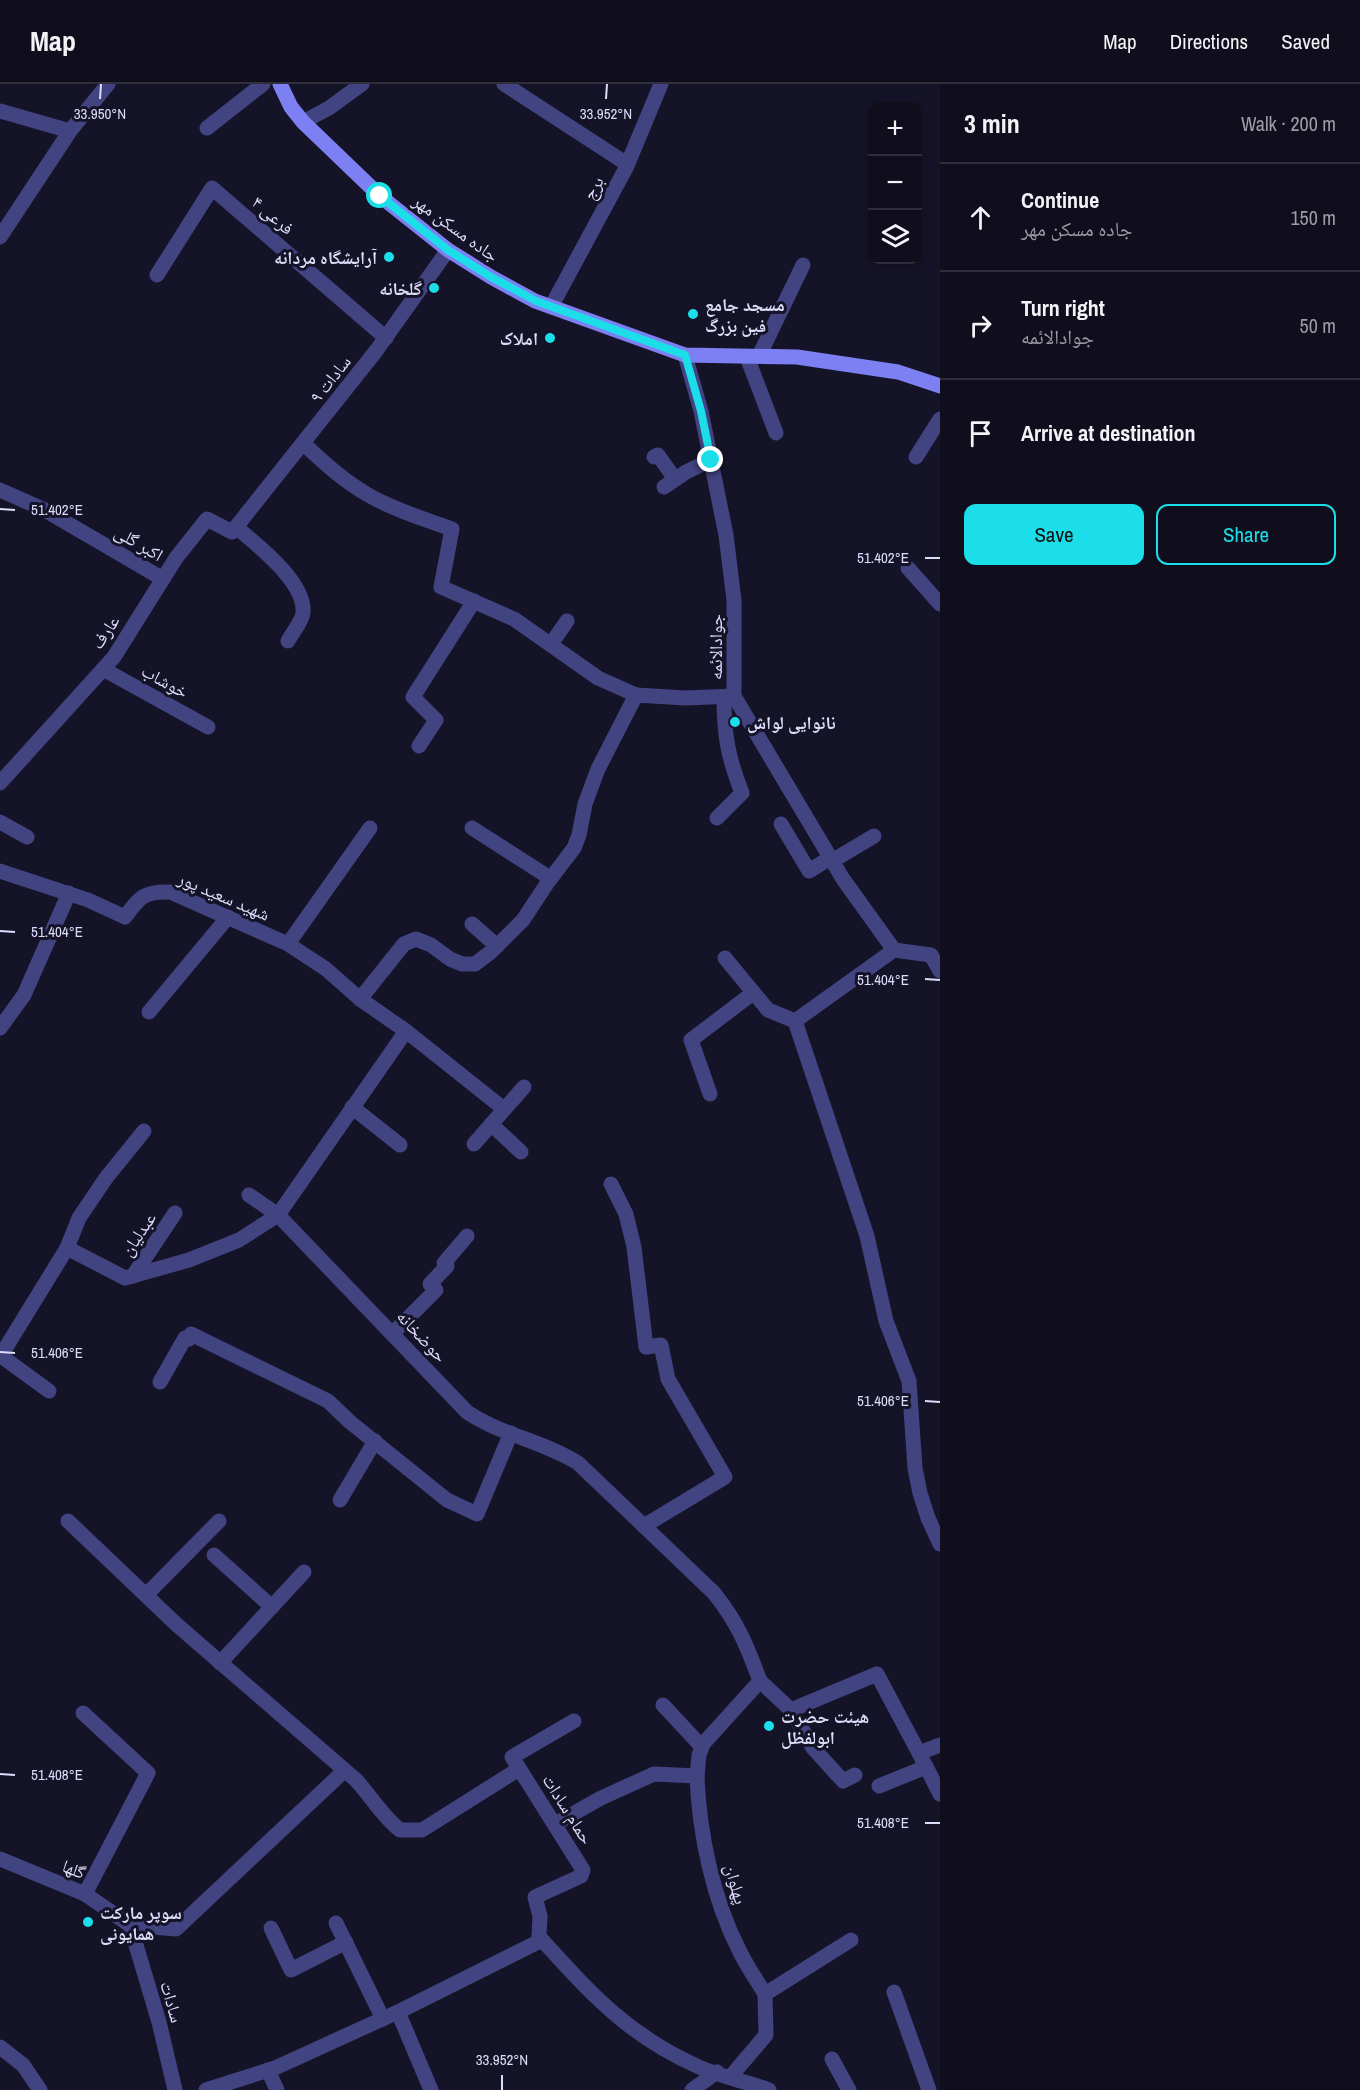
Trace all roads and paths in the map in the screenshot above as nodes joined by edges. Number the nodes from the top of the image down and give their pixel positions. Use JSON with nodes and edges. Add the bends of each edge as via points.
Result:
{"nodes":[{"id":1,"x":108,"y":84,"type":"edge"},
{"id":2,"x":263,"y":84,"type":"edge"},
{"id":3,"x":280,"y":84,"type":"edge"},
{"id":4,"x":362,"y":84,"type":"edge"},
{"id":5,"x":504,"y":84,"type":"edge"},
{"id":6,"x":661,"y":84,"type":"edge"},
{"id":7,"x":0,"y":111,"type":"edge"},
{"id":8,"x":303,"y":122,"type":"junction"},
{"id":9,"x":207,"y":128,"type":"dead end"},
{"id":10,"x":70,"y":131,"type":"junction"},
{"id":11,"x":627,"y":164,"type":"junction"},
{"id":12,"x":0,"y":237,"type":"edge"},
{"id":13,"x":448,"y":250,"type":"junction"},
{"id":14,"x":803,"y":265,"type":"dead end"},
{"id":15,"x":157,"y":275,"type":"dead end"},
{"id":16,"x":550,"y":307,"type":"junction"},
{"id":17,"x":386,"y":338,"type":"junction"},
{"id":18,"x":685,"y":355,"type":"junction"},
{"id":19,"x":753,"y":357,"type":"junction"},
{"id":20,"x":940,"y":386,"type":"edge"},
{"id":21,"x":940,"y":419,"type":"edge"},
{"id":22,"x":776,"y":433,"type":"dead end"},
{"id":23,"x":304,"y":444,"type":"junction"},
{"id":24,"x":654,"y":457,"type":"dead end"},
{"id":25,"x":916,"y":458,"type":"dead end"},
{"id":26,"x":711,"y":460,"type":"junction"},
{"id":27,"x":0,"y":490,"type":"edge"},
{"id":28,"x":236,"y":527,"type":"junction"},
{"id":29,"x":908,"y":568,"type":"dead end"},
{"id":30,"x":163,"y":579,"type":"junction"},
{"id":31,"x":474,"y":602,"type":"junction"},
{"id":32,"x":940,"y":604,"type":"edge"},
{"id":33,"x":567,"y":621,"type":"dead end"},
{"id":34,"x":288,"y":641,"type":"dead end"},
{"id":35,"x":551,"y":644,"type":"junction"},
{"id":36,"x":103,"y":669,"type":"junction"},
{"id":37,"x":636,"y":695,"type":"junction"},
{"id":38,"x":729,"y":697,"type":"junction"},
{"id":39,"x":208,"y":727,"type":"dead end"},
{"id":40,"x":419,"y":746,"type":"dead end"},
{"id":41,"x":0,"y":783,"type":"edge"},
{"id":42,"x":717,"y":819,"type":"dead end"},
{"id":43,"x":0,"y":822,"type":"edge"},
{"id":44,"x":781,"y":824,"type":"dead end"},
{"id":45,"x":370,"y":828,"type":"dead end"},
{"id":46,"x":472,"y":828,"type":"dead end"},
{"id":47,"x":874,"y":836,"type":"dead end"},
{"id":48,"x":27,"y":837,"type":"dead end"},
{"id":49,"x":831,"y":860,"type":"junction"},
{"id":50,"x":0,"y":871,"type":"edge"},
{"id":51,"x":550,"y":878,"type":"junction"},
{"id":52,"x":69,"y":894,"type":"junction"},
{"id":53,"x":228,"y":917,"type":"junction"},
{"id":54,"x":472,"y":924,"type":"dead end"},
{"id":55,"x":288,"y":944,"type":"junction"},
{"id":56,"x":497,"y":946,"type":"junction"},
{"id":57,"x":894,"y":950,"type":"junction"},
{"id":58,"x":725,"y":958,"type":"dead end"},
{"id":59,"x":940,"y":971,"type":"edge"},
{"id":60,"x":753,"y":993,"type":"junction"},
{"id":61,"x":360,"y":999,"type":"junction"},
{"id":62,"x":149,"y":1012,"type":"dead end"},
{"id":63,"x":795,"y":1021,"type":"junction"},
{"id":64,"x":0,"y":1028,"type":"edge"},
{"id":65,"x":406,"y":1031,"type":"junction"},
{"id":66,"x":524,"y":1087,"type":"dead end"},
{"id":67,"x":710,"y":1094,"type":"dead end"},
{"id":68,"x":352,"y":1107,"type":"junction"},
{"id":69,"x":504,"y":1109,"type":"junction"},
{"id":70,"x":491,"y":1124,"type":"junction"},
{"id":71,"x":144,"y":1131,"type":"dead end"},
{"id":72,"x":474,"y":1144,"type":"dead end"},
{"id":73,"x":400,"y":1145,"type":"dead end"},
{"id":74,"x":521,"y":1152,"type":"dead end"},
{"id":75,"x":611,"y":1184,"type":"dead end"},
{"id":76,"x":249,"y":1195,"type":"dead end"},
{"id":77,"x":175,"y":1213,"type":"dead end"},
{"id":78,"x":278,"y":1215,"type":"junction"},
{"id":79,"x":467,"y":1236,"type":"dead end"},
{"id":80,"x":67,"y":1248,"type":"junction"},
{"id":81,"x":133,"y":1276,"type":"junction"},
{"id":82,"x":393,"y":1333,"type":"junction"},
{"id":83,"x":1,"y":1357,"type":"edge"},
{"id":84,"x":160,"y":1382,"type":"dead end"},
{"id":85,"x":49,"y":1391,"type":"dead end"},
{"id":86,"x":511,"y":1433,"type":"junction"},
{"id":87,"x":375,"y":1441,"type":"junction"},
{"id":88,"x":340,"y":1500,"type":"dead end"},
{"id":89,"x":68,"y":1521,"type":"dead end"},
{"id":90,"x":219,"y":1521,"type":"dead end"},
{"id":91,"x":644,"y":1526,"type":"junction"},
{"id":92,"x":940,"y":1544,"type":"edge"},
{"id":93,"x":214,"y":1555,"type":"dead end"},
{"id":94,"x":304,"y":1572,"type":"dead end"},
{"id":95,"x":146,"y":1595,"type":"junction"},
{"id":96,"x":272,"y":1607,"type":"junction"},
{"id":97,"x":220,"y":1663,"type":"junction"},
{"id":98,"x":760,"y":1682,"type":"junction"},
{"id":99,"x":663,"y":1705,"type":"dead end"},
{"id":100,"x":791,"y":1710,"type":"junction"},
{"id":101,"x":83,"y":1713,"type":"dead end"},
{"id":102,"x":574,"y":1721,"type":"dead end"},
{"id":103,"x":940,"y":1746,"type":"edge"},
{"id":104,"x":702,"y":1747,"type":"junction"},
{"id":105,"x":923,"y":1760,"type":"junction"},
{"id":106,"x":519,"y":1769,"type":"junction"},
{"id":107,"x":344,"y":1771,"type":"junction"},
{"id":108,"x":855,"y":1775,"type":"dead end"},
{"id":109,"x":698,"y":1776,"type":"junction"},
{"id":110,"x":879,"y":1786,"type":"dead end"},
{"id":111,"x":940,"y":1794,"type":"edge"},
{"id":112,"x":555,"y":1824,"type":"junction"},
{"id":113,"x":0,"y":1858,"type":"edge"},
{"id":114,"x":85,"y":1894,"type":"junction"},
{"id":115,"x":336,"y":1923,"type":"dead end"},
{"id":116,"x":130,"y":1925,"type":"junction"},
{"id":117,"x":271,"y":1928,"type":"dead end"},
{"id":118,"x":851,"y":1940,"type":"dead end"},
{"id":119,"x":542,"y":1941,"type":"junction"},
{"id":120,"x":346,"y":1942,"type":"junction"},
{"id":121,"x":894,"y":1992,"type":"dead end"},
{"id":122,"x":765,"y":1994,"type":"junction"},
{"id":123,"x":398,"y":2012,"type":"junction"},
{"id":124,"x":383,"y":2019,"type":"junction"},
{"id":125,"x":0,"y":2047,"type":"edge"},
{"id":126,"x":832,"y":2059,"type":"dead end"},
{"id":127,"x":268,"y":2070,"type":"junction"},
{"id":128,"x":724,"y":2074,"type":"junction"},
{"id":129,"x":39,"y":2090,"type":"edge"},
{"id":130,"x":175,"y":2090,"type":"edge"},
{"id":131,"x":206,"y":2090,"type":"edge"},
{"id":132,"x":277,"y":2090,"type":"edge"},
{"id":133,"x":431,"y":2090,"type":"edge"},
{"id":134,"x":692,"y":2090,"type":"edge"},
{"id":135,"x":769,"y":2090,"type":"edge"},
{"id":136,"x":849,"y":2090,"type":"edge"},
{"id":137,"x":929,"y":2090,"type":"edge"}],
"edges":[{"from":1,"to":10,"type":"street"},
{"from":2,"to":9,"type":"street"},
{"from":3,"to":8,"type":"main road","name":"جاده مسکن مهر"},
{"from":4,"to":8,"type":"street"},
{"from":5,"to":11,"type":"street"},
{"from":6,"to":11,"type":"street","name":"برج"},
{"from":7,"to":10,"type":"street"},
{"from":8,"to":13,"type":"main road","name":"جاده مسکن مهر","via":[[380,196]]},
{"from":10,"to":12,"type":"street"},
{"from":11,"to":16,"type":"street","name":"برج"},
{"from":13,"to":16,"type":"main road","name":"جاده مسکن مهر"},
{"from":13,"to":17,"type":"street","name":"سادات ۹"},
{"from":14,"to":19,"type":"street"},
{"from":15,"to":17,"type":"street","name":"فرعی ۴","via":[[212,188]]},
{"from":16,"to":18,"type":"main road","name":"جاده مسکن مهر"},
{"from":17,"to":23,"type":"street","name":"سادات ۹"},
{"from":18,"to":19,"type":"main road","name":"جاده مسکن مهر"},
{"from":18,"to":26,"type":"street","name":"جوادالائمه"},
{"from":19,"to":20,"type":"main road","name":"جاده مسکن مهر","via":[[845,362],[897,372]]},
{"from":19,"to":22,"type":"street"},
{"from":21,"to":25,"type":"street"},
{"from":23,"to":28,"type":"street","name":"سادات ۹"},
{"from":23,"to":31,"type":"street","via":[[329,468],[369,496],[452,529],[441,587]]},
{"from":24,"to":26,"type":"street","via":[[658,455],[669,483]]},
{"from":26,"to":38,"type":"street","name":"جوادالائمه","via":[[734,600]]},
{"from":27,"to":30,"type":"street","name":"اکبر گلی","via":[[43,509]]},
{"from":28,"to":30,"type":"street","name":"عارف","via":[[232,532],[207,519]]},
{"from":28,"to":34,"type":"street","via":[[272,551],[302,600],[303,614]]},
{"from":29,"to":32,"type":"street"},
{"from":30,"to":36,"type":"street","name":"عارف"},
{"from":31,"to":35,"type":"street","via":[[514,619]]},
{"from":31,"to":40,"type":"street","via":[[413,697],[436,720]]},
{"from":33,"to":35,"type":"street"},
{"from":35,"to":37,"type":"street","via":[[598,678]]},
{"from":36,"to":39,"type":"street","name":"خوشاب"},
{"from":36,"to":41,"type":"street","name":"عارف"},
{"from":37,"to":38,"type":"street"},
{"from":37,"to":51,"type":"street","via":[[598,769],[574,848]]},
{"from":38,"to":42,"type":"street","via":[[724,728],[730,761],[742,793]]},
{"from":38,"to":49,"type":"street","name":"جوادالائمه"},
{"from":43,"to":48,"type":"street"},
{"from":44,"to":49,"type":"street","via":[[809,871]]},
{"from":45,"to":55,"type":"street"},
{"from":46,"to":51,"type":"street"},
{"from":47,"to":49,"type":"street"},
{"from":49,"to":57,"type":"street","name":"جوادالائمه"},
{"from":50,"to":52,"type":"street","name":"شهید سعید پور"},
{"from":51,"to":56,"type":"street","via":[[523,920]]},
{"from":52,"to":53,"type":"street","name":"شهید سعید پور","via":[[125,917],[139,899],[152,891],[170,892]]},
{"from":52,"to":64,"type":"street","via":[[24,995]]},
{"from":53,"to":55,"type":"street","name":"شهید سعید پور"},
{"from":53,"to":62,"type":"street"},
{"from":54,"to":56,"type":"street"},
{"from":55,"to":61,"type":"street","name":"شهید سعید پور","via":[[326,969]]},
{"from":56,"to":61,"type":"street","via":[[475,964],[462,964],[416,939],[404,944]]},
{"from":57,"to":59,"type":"street","via":[[931,955]]},
{"from":57,"to":63,"type":"street"},
{"from":58,"to":60,"type":"street"},
{"from":60,"to":63,"type":"street","via":[[768,1010]]},
{"from":60,"to":67,"type":"street","via":[[691,1040]]},
{"from":61,"to":65,"type":"street","name":"شهید سعید پور"},
{"from":63,"to":92,"type":"street","via":[[867,1236],[886,1321],[909,1381],[915,1468],[928,1518]]},
{"from":65,"to":68,"type":"street"},
{"from":65,"to":69,"type":"street","name":"شهید سعید پور"},
{"from":66,"to":69,"type":"street"},
{"from":68,"to":73,"type":"street"},
{"from":68,"to":78,"type":"street"},
{"from":69,"to":70,"type":"street"},
{"from":70,"to":72,"type":"street"},
{"from":70,"to":74,"type":"street"},
{"from":71,"to":80,"type":"street","via":[[79,1218]]},
{"from":75,"to":91,"type":"street","via":[[626,1214],[634,1246],[646,1347],[661,1345],[668,1379],[725,1477]]},
{"from":76,"to":78,"type":"street","name":"حوضخانه"},
{"from":77,"to":81,"type":"street","name":"عبدلیان"},
{"from":78,"to":81,"type":"street","via":[[239,1239],[189,1260]]},
{"from":78,"to":82,"type":"street","name":"حوضخانه"},
{"from":79,"to":82,"type":"street","via":[[430,1284],[436,1290]]},
{"from":80,"to":81,"type":"street","via":[[125,1278]]},
{"from":80,"to":83,"type":"street"},
{"from":82,"to":86,"type":"street","name":"حوضخانه","via":[[467,1412],[486,1425]]},
{"from":83,"to":85,"type":"street"},
{"from":84,"to":87,"type":"street","via":[[191,1334],[328,1401]]},
{"from":86,"to":87,"type":"street","via":[[477,1514],[447,1500]]},
{"from":86,"to":91,"type":"street","name":"حوضخانه","via":[[578,1463]]},
{"from":87,"to":88,"type":"street"},
{"from":89,"to":95,"type":"street"},
{"from":90,"to":95,"type":"street"},
{"from":91,"to":98,"type":"street","name":"حوضخانه","via":[[731,1614]]},
{"from":93,"to":96,"type":"street"},
{"from":94,"to":96,"type":"street"},
{"from":95,"to":97,"type":"street"},
{"from":96,"to":97,"type":"street"},
{"from":97,"to":107,"type":"street"},
{"from":98,"to":100,"type":"street"},
{"from":98,"to":104,"type":"street"},
{"from":99,"to":104,"type":"street"},
{"from":100,"to":105,"type":"street","via":[[877,1674]]},
{"from":100,"to":108,"type":"street","via":[[813,1748],[843,1781]]},
{"from":101,"to":114,"type":"street","via":[[148,1773]]},
{"from":102,"to":106,"type":"street","via":[[512,1757]]},
{"from":103,"to":105,"type":"street"},
{"from":104,"to":109,"type":"street","name":"پهلوان"},
{"from":105,"to":110,"type":"street"},
{"from":105,"to":111,"type":"street"},
{"from":106,"to":107,"type":"street","via":[[422,1830],[410,1832],[387,1820],[366,1791]]},
{"from":106,"to":112,"type":"street","name":"حمام سادات"},
{"from":107,"to":116,"type":"street","via":[[176,1929]]},
{"from":109,"to":112,"type":"street","via":[[654,1774]]},
{"from":109,"to":122,"type":"street","name":"پهلوان","via":[[699,1809],[723,1913]]},
{"from":112,"to":119,"type":"street","name":"حمام سادات","via":[[583,1870],[581,1876],[535,1897]]},
{"from":113,"to":114,"type":"street","name":"گلها"},
{"from":114,"to":116,"type":"street","name":"گلها"},
{"from":115,"to":120,"type":"street"},
{"from":116,"to":130,"type":"street","name":"سادات"},
{"from":117,"to":120,"type":"street","via":[[291,1970]]},
{"from":118,"to":122,"type":"street"},
{"from":119,"to":123,"type":"street"},
{"from":119,"to":128,"type":"street","via":[[624,2023],[661,2049]]},
{"from":120,"to":124,"type":"street"},
{"from":121,"to":137,"type":"street"},
{"from":122,"to":128,"type":"street","via":[[766,2035]]},
{"from":123,"to":124,"type":"street"},
{"from":123,"to":133,"type":"street"},
{"from":124,"to":127,"type":"street"},
{"from":125,"to":129,"type":"street","via":[[23,2065]]},
{"from":126,"to":136,"type":"street"},
{"from":127,"to":131,"type":"street"},
{"from":127,"to":132,"type":"street"},
{"from":128,"to":134,"type":"street"},
{"from":128,"to":135,"type":"street"}]}
